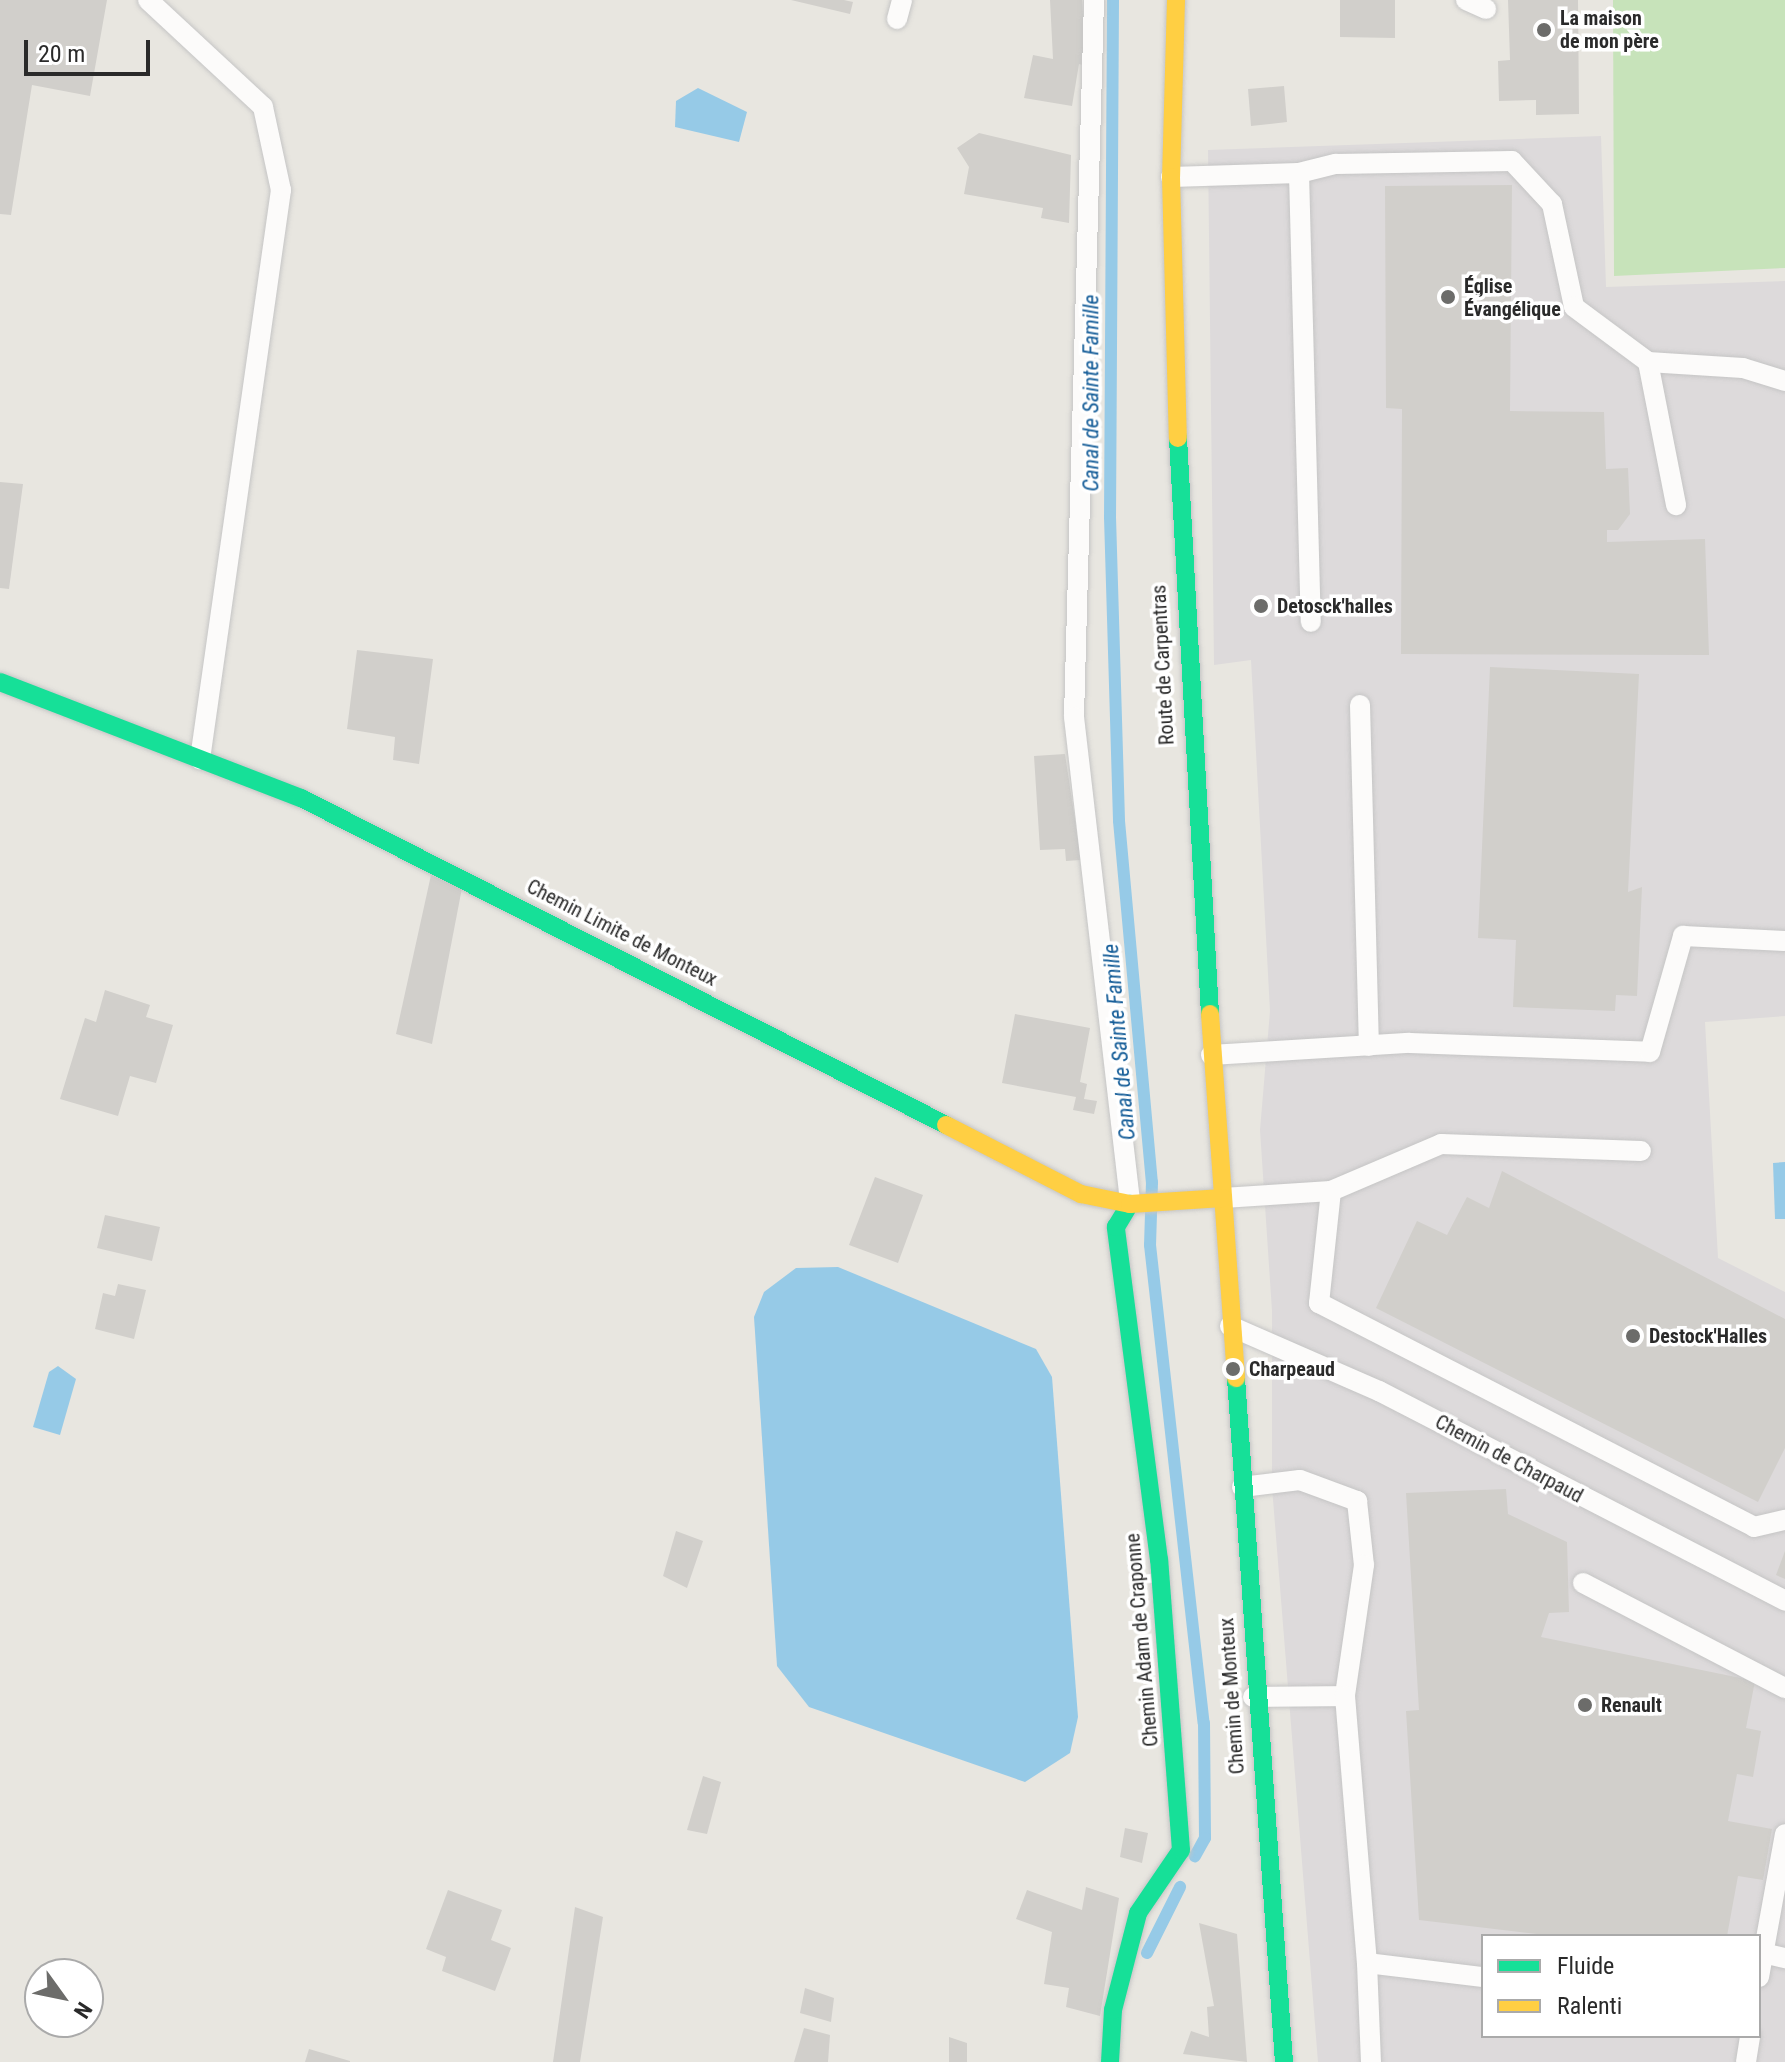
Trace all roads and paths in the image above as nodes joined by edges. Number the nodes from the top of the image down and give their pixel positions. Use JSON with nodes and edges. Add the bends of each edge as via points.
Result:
{"nodes":[{"id":1,"x":148,"y":0,"type":"edge"},
{"id":2,"x":1094,"y":0,"type":"edge"},
{"id":3,"x":1176,"y":0,"type":"edge"},
{"id":4,"x":1466,"y":0,"type":"edge"},
{"id":5,"x":1486,"y":9,"type":"dead end"},
{"id":6,"x":1299,"y":173,"type":"junction"},
{"id":7,"x":1171,"y":177,"type":"junction"},
{"id":8,"x":1648,"y":362,"type":"junction"},
{"id":9,"x":1785,"y":381,"type":"edge"},
{"id":10,"x":1676,"y":505,"type":"dead end"},
{"id":11,"x":1311,"y":622,"type":"dead end"},
{"id":12,"x":0,"y":682,"type":"edge"},
{"id":13,"x":1360,"y":705,"type":"dead end"},
{"id":14,"x":200,"y":759,"type":"junction"},
{"id":15,"x":1785,"y":941,"type":"edge"},
{"id":16,"x":1369,"y":1046,"type":"junction"},
{"id":17,"x":1211,"y":1055,"type":"junction"},
{"id":18,"x":1641,"y":1151,"type":"dead end"},
{"id":19,"x":1331,"y":1191,"type":"junction"},
{"id":20,"x":1223,"y":1198,"type":"junction"},
{"id":21,"x":1130,"y":1204,"type":"junction"},
{"id":22,"x":1230,"y":1326,"type":"junction"},
{"id":23,"x":1242,"y":1487,"type":"junction"},
{"id":24,"x":1785,"y":1520,"type":"edge"},
{"id":25,"x":1583,"y":1583,"type":"dead end"},
{"id":26,"x":1785,"y":1601,"type":"edge"},
{"id":27,"x":1785,"y":1688,"type":"edge"},
{"id":28,"x":1345,"y":1696,"type":"junction"},
{"id":29,"x":1253,"y":1697,"type":"junction"},
{"id":30,"x":1785,"y":1834,"type":"edge"},
{"id":31,"x":1763,"y":1953,"type":"junction"},
{"id":32,"x":1785,"y":1958,"type":"edge"},
{"id":33,"x":1367,"y":1963,"type":"junction"},
{"id":34,"x":1761,"y":1965,"type":"edge"},
{"id":35,"x":1481,"y":1977,"type":"edge"},
{"id":36,"x":1750,"y":2038,"type":"edge"},
{"id":37,"x":1110,"y":2062,"type":"edge"},
{"id":38,"x":1284,"y":2062,"type":"edge"},
{"id":39,"x":1371,"y":2062,"type":"edge"},
{"id":40,"x":1746,"y":2062,"type":"edge"}],
"edges":[{"from":1,"to":14,"type":"lane","via":[[263,107],[281,190]]},
{"from":2,"to":21,"type":"lane","via":[[1074,717]]},
{"from":3,"to":7,"type":"street","name":"Route de Carpentras"},
{"from":4,"to":5,"type":"lane"},
{"from":6,"to":7,"type":"lane"},
{"from":6,"to":8,"type":"lane","via":[[1336,164],[1512,161],[1552,204],[1574,307]]},
{"from":6,"to":11,"type":"lane"},
{"from":7,"to":17,"type":"street","name":"Route de Carpentras","via":[[1182,613]]},
{"from":8,"to":9,"type":"lane","via":[[1743,368]]},
{"from":8,"to":10,"type":"lane"},
{"from":12,"to":14,"type":"street","name":"Chemin Limite de Monteux"},
{"from":13,"to":16,"type":"lane"},
{"from":14,"to":21,"type":"street","name":"Chemin Limite de Monteux","via":[[301,798],[566,927],[1081,1194]]},
{"from":15,"to":16,"type":"lane","via":[[1683,936],[1650,1052]]},
{"from":16,"to":17,"type":"lane"},
{"from":17,"to":20,"type":"street","name":"Route de Carpentras"},
{"from":18,"to":19,"type":"lane","via":[[1441,1144]]},
{"from":19,"to":20,"type":"lane"},
{"from":19,"to":24,"type":"lane","via":[[1319,1303],[1754,1527]]},
{"from":20,"to":21,"type":"street","name":"Chemin Limite de Monteux"},
{"from":20,"to":22,"type":"street","name":"Route de Carpentras"},
{"from":21,"to":37,"type":"street","name":"Chemin Adam de Craponne","via":[[1116,1227],[1159,1560],[1181,1850],[1138,1913],[1113,2010]]},
{"from":22,"to":23,"type":"street","name":"Chemin de Monteux"},
{"from":22,"to":26,"type":"lane","name":"Chemin de Charpaud","via":[[1379,1391]]},
{"from":23,"to":28,"type":"lane","via":[[1300,1480],[1357,1501],[1364,1565]]},
{"from":23,"to":29,"type":"street","name":"Chemin de Monteux"},
{"from":25,"to":27,"type":"lane"},
{"from":28,"to":29,"type":"lane"},
{"from":28,"to":33,"type":"lane"},
{"from":29,"to":38,"type":"street","name":"Chemin de Monteux"},
{"from":30,"to":31,"type":"lane"},
{"from":31,"to":32,"type":"lane"},
{"from":31,"to":34,"type":"lane"},
{"from":33,"to":35,"type":"lane"},
{"from":33,"to":39,"type":"lane"},
{"from":36,"to":40,"type":"lane"}]}
